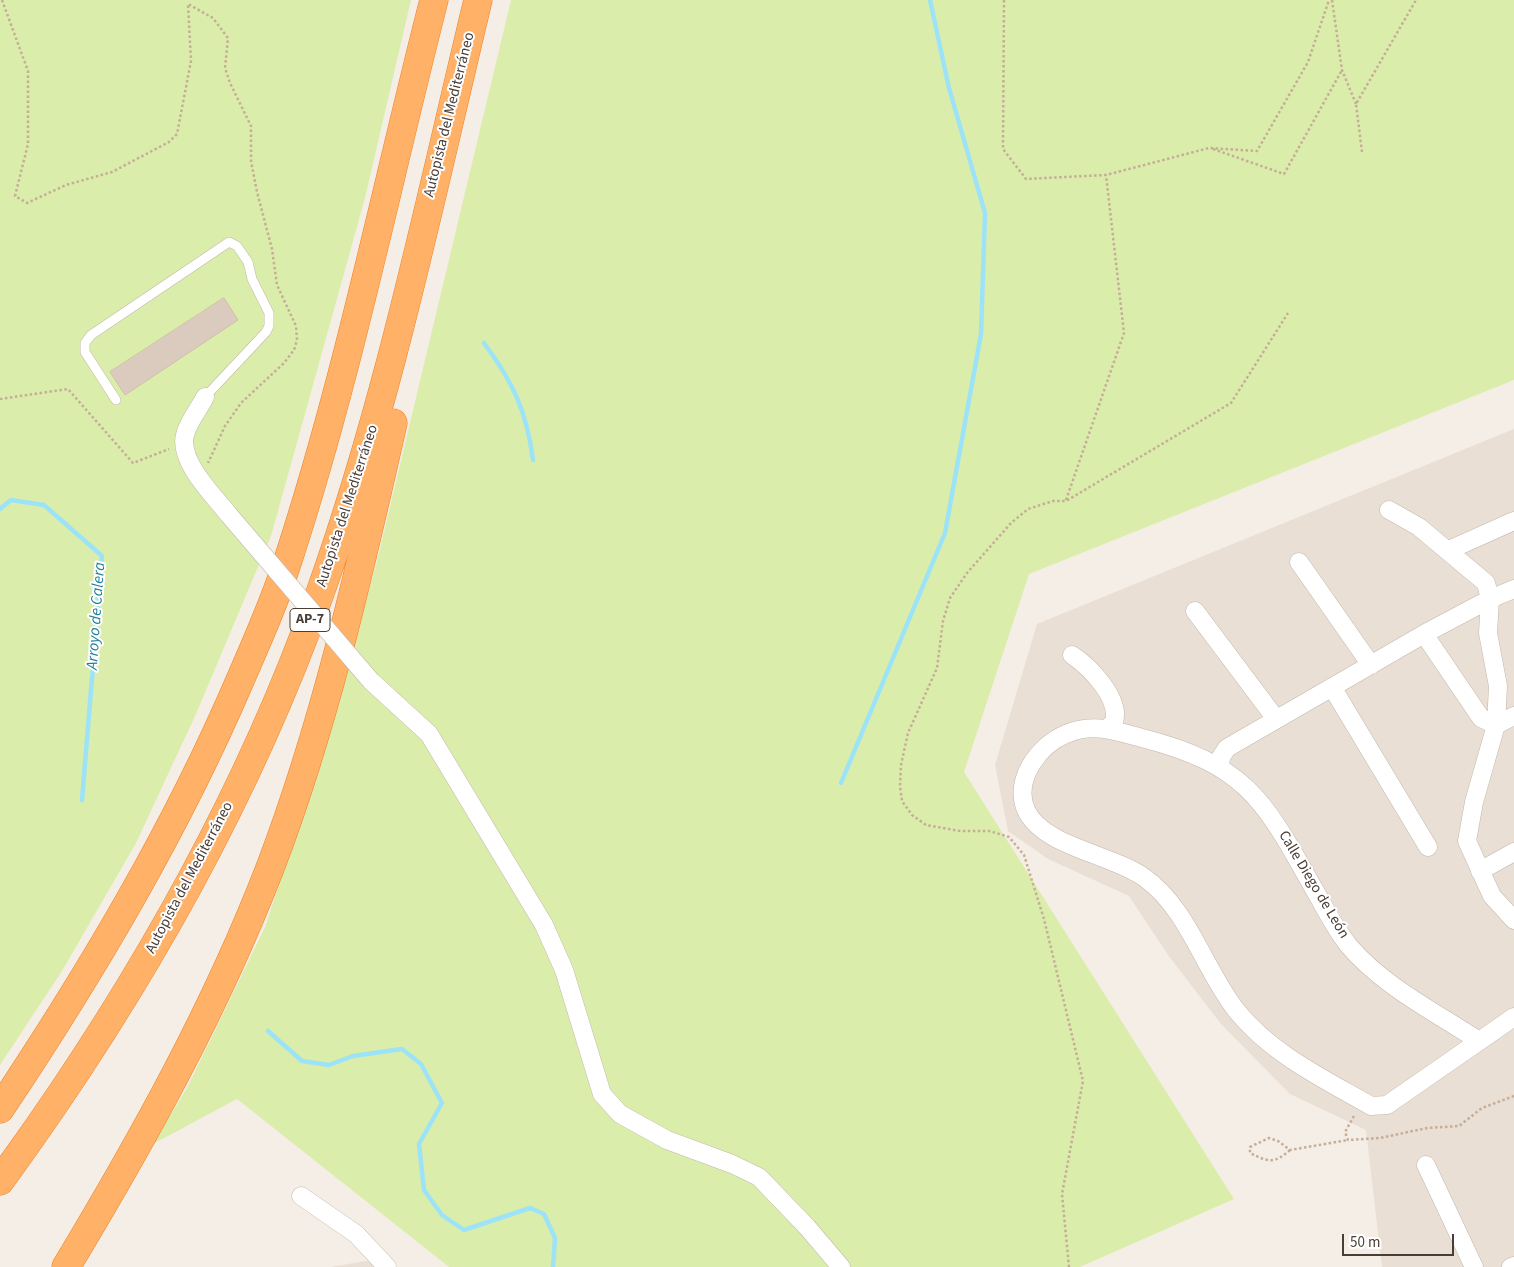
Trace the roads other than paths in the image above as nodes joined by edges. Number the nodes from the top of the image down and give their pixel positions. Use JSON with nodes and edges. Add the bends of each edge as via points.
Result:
{"nodes":[{"id":1,"x":434,"y":0,"type":"edge"},
{"id":2,"x":478,"y":0,"type":"edge"},
{"id":3,"x":444,"y":139,"type":"junction"},
{"id":4,"x":205,"y":397,"type":"joint"},
{"id":5,"x":116,"y":400,"type":"dead end"},
{"id":6,"x":1389,"y":510,"type":"dead end"},
{"id":7,"x":1514,"y":521,"type":"edge"},
{"id":8,"x":1449,"y":550,"type":"junction"},
{"id":9,"x":1298,"y":562,"type":"dead end"},
{"id":10,"x":1514,"y":589,"type":"edge"},
{"id":11,"x":1490,"y":599,"type":"junction"},
{"id":12,"x":1195,"y":611,"type":"dead end"},
{"id":13,"x":1424,"y":634,"type":"junction"},
{"id":14,"x":1072,"y":656,"type":"dead end"},
{"id":15,"x":1371,"y":665,"type":"junction"},
{"id":16,"x":1332,"y":687,"type":"junction"},
{"id":17,"x":1111,"y":701,"type":"junction"},
{"id":18,"x":1514,"y":716,"type":"edge"},
{"id":19,"x":1276,"y":719,"type":"junction"},
{"id":20,"x":1496,"y":725,"type":"junction"},
{"id":21,"x":1107,"y":729,"type":"junction"},
{"id":22,"x":1147,"y":739,"type":"junction"},
{"id":23,"x":1220,"y":766,"type":"junction"},
{"id":24,"x":1428,"y":847,"type":"dead end"},
{"id":25,"x":1514,"y":852,"type":"edge"},
{"id":26,"x":1480,"y":871,"type":"junction"},
{"id":27,"x":1514,"y":920,"type":"edge"},
{"id":28,"x":1514,"y":1017,"type":"edge"},
{"id":29,"x":1479,"y":1041,"type":"junction"},
{"id":30,"x":0,"y":1109,"type":"edge"},
{"id":31,"x":1426,"y":1166,"type":"dead end"},
{"id":32,"x":0,"y":1181,"type":"edge"},
{"id":33,"x":301,"y":1196,"type":"dead end"},
{"id":34,"x":66,"y":1267,"type":"edge"},
{"id":35,"x":387,"y":1267,"type":"edge"},
{"id":36,"x":841,"y":1267,"type":"edge"},
{"id":37,"x":1474,"y":1267,"type":"edge"}],
"edges":[{"from":1,"to":30,"type":"highway","number":"AP-7","via":[[375,248],[288,561],[270,611],[215,739],[156,857],[83,982]]},
{"from":2,"to":3,"type":"highway","name":"Autopista del Mediterráneo","number":"AP-7"},
{"from":3,"to":32,"type":"highway","name":"Autopista del Mediterráneo","number":"AP-7","via":[[373,430],[320,593],[264,732],[202,863],[124,999]]},
{"from":3,"to":34,"type":"highway","via":[[443,198],[347,619],[323,707],[270,867],[229,964],[178,1071]]},
{"from":4,"to":5,"type":"lane","via":[[269,326],[269,313],[252,279],[248,262],[237,246],[229,242],[91,335],[84,343],[85,352]]},
{"from":4,"to":36,"type":"street","bridge":true,"via":[[185,434],[187,458],[229,515],[371,681],[429,734],[544,925],[564,970],[602,1094],[620,1114],[667,1140],[759,1177]]},
{"from":6,"to":8,"type":"street"},
{"from":7,"to":8,"type":"street"},
{"from":8,"to":11,"type":"street","via":[[1486,583]]},
{"from":9,"to":15,"type":"street"},
{"from":10,"to":11,"type":"street"},
{"from":11,"to":13,"type":"street"},
{"from":11,"to":20,"type":"street","via":[[1488,633],[1498,686]]},
{"from":12,"to":19,"type":"street"},
{"from":13,"to":15,"type":"street"},
{"from":13,"to":20,"type":"street","via":[[1481,718]]},
{"from":14,"to":17,"type":"street","via":[[1094,673]]},
{"from":15,"to":16,"type":"street"},
{"from":16,"to":19,"type":"street"},
{"from":16,"to":24,"type":"street"},
{"from":17,"to":21,"type":"street","via":[[1116,715]]},
{"from":17,"to":22,"type":"street"},
{"from":18,"to":20,"type":"street"},
{"from":19,"to":23,"type":"street","via":[[1227,748]]},
{"from":20,"to":26,"type":"street","via":[[1474,802],[1467,841]]},
{"from":21,"to":22,"type":"street","name":"Calle Diego de León"},
{"from":21,"to":29,"type":"street","name":"Calle Diego de León","via":[[1083,728],[1068,732],[1045,747],[1036,758],[1022,791],[1033,821],[1052,836],[1144,877],[1168,900],[1236,1010],[1282,1054],[1371,1106],[1387,1105]]},
{"from":22,"to":23,"type":"street","name":"Calle Diego de León"},
{"from":23,"to":29,"type":"street","name":"Calle Diego de León","via":[[1247,787],[1267,809],[1336,928],[1359,956],[1390,982]]},
{"from":25,"to":26,"type":"street"},
{"from":26,"to":27,"type":"street","via":[[1492,896]]},
{"from":28,"to":29,"type":"street"},
{"from":31,"to":37,"type":"street"},
{"from":33,"to":35,"type":"street","via":[[356,1234]]}]}
